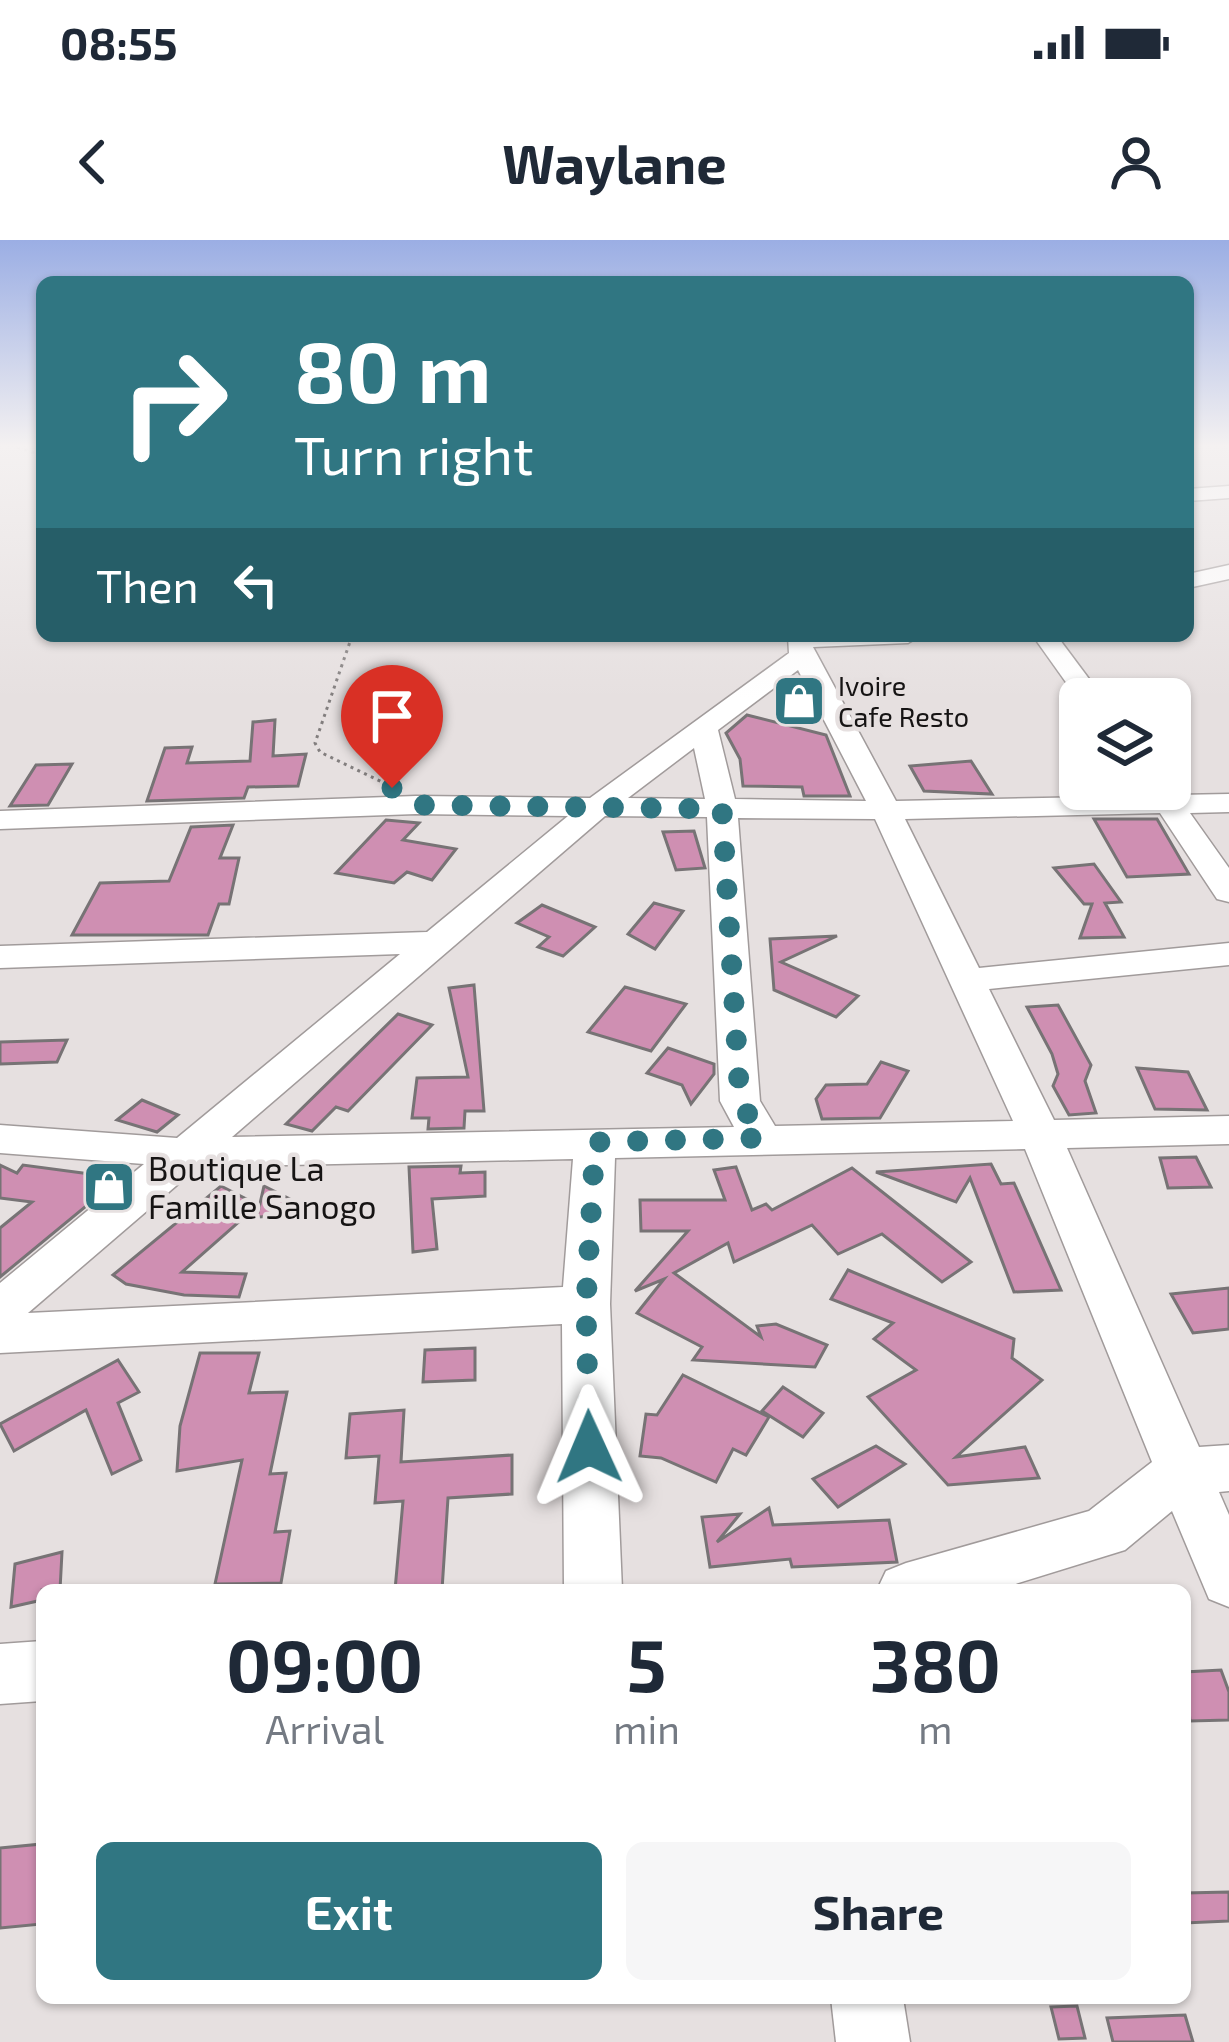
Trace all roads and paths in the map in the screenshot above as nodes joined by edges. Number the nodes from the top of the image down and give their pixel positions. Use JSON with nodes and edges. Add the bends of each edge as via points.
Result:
{"nodes":[{"id":1,"x":1229,"y":572,"type":"edge"},
{"id":2,"x":1194,"y":580,"type":"edge"},
{"id":3,"x":350,"y":642,"type":"edge"},
{"id":4,"x":1049,"y":642,"type":"edge"},
{"id":5,"x":801,"y":644,"type":"edge"},
{"id":6,"x":1076,"y":678,"type":"edge"},
{"id":7,"x":704,"y":728,"type":"junction"},
{"id":8,"x":1191,"y":799,"type":"edge"},
{"id":9,"x":1059,"y":802,"type":"edge"},
{"id":10,"x":1229,"y":802,"type":"edge"},
{"id":11,"x":602,"y":804,"type":"junction"},
{"id":12,"x":416,"y":805,"type":"junction"},
{"id":13,"x":722,"y":809,"type":"junction"},
{"id":14,"x":886,"y":810,"type":"junction"},
{"id":15,"x":1173,"y":810,"type":"edge"},
{"id":16,"x":0,"y":820,"type":"edge"},
{"id":17,"x":1229,"y":892,"type":"edge"},
{"id":18,"x":437,"y":942,"type":"junction"},
{"id":19,"x":1229,"y":954,"type":"edge"},
{"id":20,"x":0,"y":958,"type":"edge"},
{"id":21,"x":967,"y":980,"type":"junction"},
{"id":22,"x":1229,"y":1130,"type":"edge"},
{"id":23,"x":1040,"y":1134,"type":"junction"},
{"id":24,"x":761,"y":1138,"type":"junction"},
{"id":25,"x":0,"y":1139,"type":"edge"},
{"id":26,"x":595,"y":1142,"type":"junction"},
{"id":27,"x":186,"y":1153,"type":"junction"},
{"id":28,"x":586,"y":1304,"type":"junction"},
{"id":29,"x":0,"y":1310,"type":"edge"},
{"id":30,"x":0,"y":1334,"type":"edge"},
{"id":31,"x":1204,"y":1470,"type":"edge"},
{"id":32,"x":1229,"y":1580,"type":"edge"},
{"id":33,"x":593,"y":1584,"type":"edge"},
{"id":34,"x":927,"y":1584,"type":"edge"},
{"id":35,"x":36,"y":1671,"type":"edge"},
{"id":36,"x":0,"y":1674,"type":"edge"},
{"id":37,"x":868,"y":2004,"type":"edge"},
{"id":38,"x":873,"y":2042,"type":"edge"}],
"edges":[{"from":1,"to":2,"type":"street"},
{"from":3,"to":12,"type":"path","via":[[315,743]]},
{"from":4,"to":6,"type":"street"},
{"from":5,"to":7,"type":"street"},
{"from":5,"to":14,"type":"street"},
{"from":7,"to":11,"type":"street"},
{"from":7,"to":13,"type":"street"},
{"from":8,"to":10,"type":"street"},
{"from":9,"to":14,"type":"street"},
{"from":11,"to":12,"type":"street"},
{"from":11,"to":13,"type":"street"},
{"from":11,"to":18,"type":"street"},
{"from":12,"to":16,"type":"street"},
{"from":13,"to":14,"type":"street"},
{"from":13,"to":24,"type":"street","via":[[740,1100]]},
{"from":14,"to":21,"type":"street"},
{"from":15,"to":17,"type":"street"},
{"from":18,"to":20,"type":"street"},
{"from":18,"to":27,"type":"street"},
{"from":19,"to":21,"type":"street"},
{"from":21,"to":23,"type":"street"},
{"from":22,"to":23,"type":"street"},
{"from":23,"to":24,"type":"street"},
{"from":23,"to":31,"type":"street"},
{"from":24,"to":26,"type":"street"},
{"from":25,"to":27,"type":"street"},
{"from":26,"to":27,"type":"street"},
{"from":26,"to":28,"type":"street"},
{"from":27,"to":29,"type":"street"},
{"from":28,"to":30,"type":"street"},
{"from":28,"to":33,"type":"street"},
{"from":31,"to":32,"type":"street"},
{"from":31,"to":34,"type":"street","via":[[1105,1532]]},
{"from":35,"to":36,"type":"street"},
{"from":37,"to":38,"type":"street"}]}
